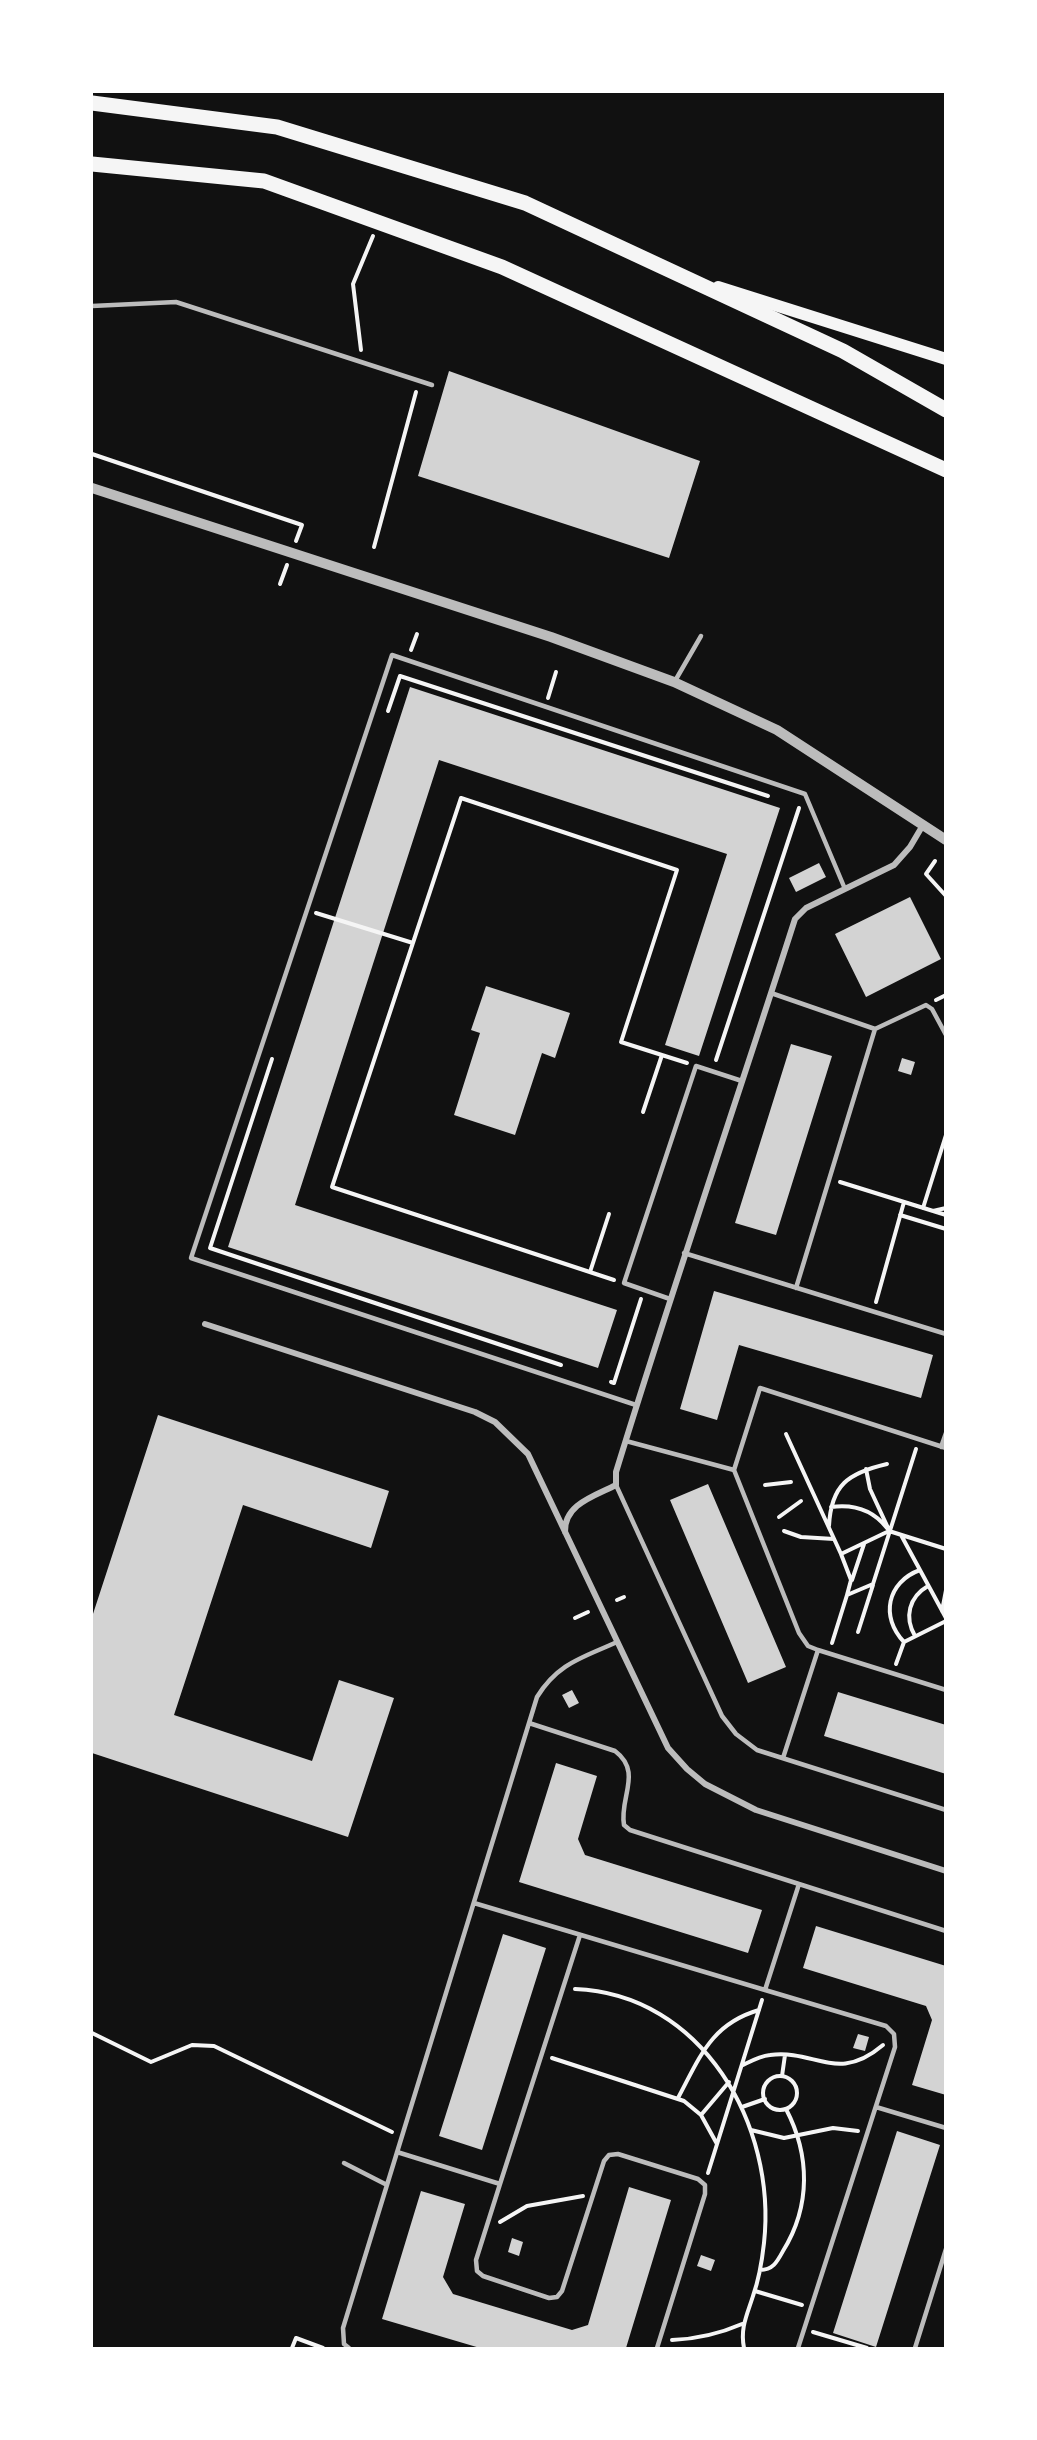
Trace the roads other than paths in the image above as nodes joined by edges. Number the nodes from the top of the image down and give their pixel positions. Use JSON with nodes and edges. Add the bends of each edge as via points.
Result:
{"nodes":[{"id":1,"x":92,"y":103,"type":"edge"},
{"id":2,"x":92,"y":164,"type":"edge"},
{"id":3,"x":677,"y":274,"type":"junction"},
{"id":4,"x":92,"y":306,"type":"edge"},
{"id":5,"x":945,"y":359,"type":"edge"},
{"id":6,"x":432,"y":385,"type":"dead end"},
{"id":7,"x":945,"y":410,"type":"edge"},
{"id":8,"x":945,"y":470,"type":"edge"},
{"id":9,"x":92,"y":488,"type":"edge"},
{"id":10,"x":701,"y":636,"type":"dead end"},
{"id":11,"x":674,"y":682,"type":"junction"},
{"id":12,"x":924,"y":824,"type":"junction"},
{"id":13,"x":945,"y":840,"type":"edge"},
{"id":14,"x":845,"y":889,"type":"junction"},
{"id":15,"x":771,"y":993,"type":"junction"},
{"id":16,"x":875,"y":1029,"type":"junction"},
{"id":17,"x":945,"y":1035,"type":"edge"},
{"id":18,"x":742,"y":1081,"type":"junction"},
{"id":19,"x":684,"y":1253,"type":"junction"},
{"id":20,"x":796,"y":1288,"type":"junction"},
{"id":21,"x":670,"y":1299,"type":"junction"},
{"id":22,"x":205,"y":1324,"type":"dead end"},
{"id":23,"x":945,"y":1334,"type":"edge"},
{"id":24,"x":636,"y":1405,"type":"junction"},
{"id":25,"x":945,"y":1433,"type":"edge"},
{"id":26,"x":626,"y":1441,"type":"junction"},
{"id":27,"x":943,"y":1447,"type":"edge"},
{"id":28,"x":734,"y":1470,"type":"junction"},
{"id":29,"x":616,"y":1485,"type":"junction"},
{"id":30,"x":565,"y":1536,"type":"junction"},
{"id":31,"x":617,"y":1642,"type":"junction"},
{"id":32,"x":818,"y":1650,"type":"junction"},
{"id":33,"x":945,"y":1690,"type":"edge"},
{"id":34,"x":529,"y":1724,"type":"junction"},
{"id":35,"x":783,"y":1758,"type":"junction"},
{"id":36,"x":945,"y":1810,"type":"edge"},
{"id":37,"x":945,"y":1871,"type":"edge"},
{"id":38,"x":799,"y":1884,"type":"junction"},
{"id":39,"x":474,"y":1903,"type":"junction"},
{"id":40,"x":945,"y":1931,"type":"edge"},
{"id":41,"x":580,"y":1935,"type":"junction"},
{"id":42,"x":765,"y":1990,"type":"junction"},
{"id":43,"x":876,"y":2107,"type":"junction"},
{"id":44,"x":945,"y":2128,"type":"edge"},
{"id":45,"x":397,"y":2151,"type":"junction"},
{"id":46,"x":344,"y":2163,"type":"dead end"},
{"id":47,"x":500,"y":2184,"type":"junction"},
{"id":48,"x":387,"y":2186,"type":"junction"},
{"id":49,"x":945,"y":2249,"type":"edge"},
{"id":50,"x":349,"y":2349,"type":"edge"},
{"id":51,"x":657,"y":2349,"type":"edge"},
{"id":52,"x":798,"y":2349,"type":"edge"},
{"id":53,"x":915,"y":2349,"type":"edge"}],
"edges":[{"from":1,"to":3,"type":"main road","via":[[277,127],[525,202]]},
{"from":2,"to":8,"type":"main road","via":[[264,181],[379,222],[502,267]]},
{"from":3,"to":5,"type":"main road"},
{"from":3,"to":7,"type":"main road","via":[[843,351]]},
{"from":4,"to":6,"type":"lane","via":[[176,302]]},
{"from":9,"to":11,"type":"street","via":[[551,637]]},
{"from":10,"to":11,"type":"lane"},
{"from":11,"to":12,"type":"street","via":[[777,730]]},
{"from":12,"to":13,"type":"street"},
{"from":12,"to":14,"type":"street","via":[[894,865]]},
{"from":14,"to":15,"type":"street","via":[[806,908],[795,919]]},
{"from":14,"to":24,"type":"lane","via":[[805,794],[392,655],[191,1258]]},
{"from":15,"to":16,"type":"lane"},
{"from":15,"to":18,"type":"street"},
{"from":16,"to":17,"type":"lane","via":[[926,1005]]},
{"from":16,"to":20,"type":"lane"},
{"from":18,"to":19,"type":"street"},
{"from":18,"to":21,"type":"lane","via":[[696,1066],[624,1283]]},
{"from":19,"to":20,"type":"lane"},
{"from":19,"to":21,"type":"street"},
{"from":20,"to":23,"type":"lane"},
{"from":21,"to":24,"type":"street"},
{"from":22,"to":30,"type":"street","via":[[475,1412],[495,1422],[528,1454]]},
{"from":24,"to":26,"type":"street"},
{"from":25,"to":27,"type":"lane"},
{"from":26,"to":28,"type":"lane"},
{"from":26,"to":29,"type":"street"},
{"from":27,"to":28,"type":"lane","via":[[760,1388]]},
{"from":28,"to":32,"type":"lane","via":[[799,1634],[808,1646]]},
{"from":29,"to":30,"type":"street","via":[[570,1510]]},
{"from":29,"to":35,"type":"lane","via":[[722,1716],[736,1734],[757,1750]]},
{"from":30,"to":31,"type":"street"},
{"from":31,"to":34,"type":"lane","via":[[554,1674],[537,1697]]},
{"from":31,"to":37,"type":"street","via":[[668,1748],[705,1784],[756,1810]]},
{"from":32,"to":33,"type":"lane"},
{"from":32,"to":35,"type":"lane"},
{"from":34,"to":38,"type":"lane","via":[[615,1751],[624,1758],[630,1771],[630,1785],[622,1814],[624,1826],[630,1830]]},
{"from":34,"to":39,"type":"lane"},
{"from":35,"to":36,"type":"lane"},
{"from":38,"to":40,"type":"lane"},
{"from":38,"to":42,"type":"lane"},
{"from":39,"to":41,"type":"lane"},
{"from":39,"to":45,"type":"lane"},
{"from":41,"to":42,"type":"lane"},
{"from":41,"to":47,"type":"lane"},
{"from":42,"to":43,"type":"lane","via":[[886,2026],[894,2034],[896,2047]]},
{"from":43,"to":44,"type":"lane"},
{"from":43,"to":52,"type":"lane"},
{"from":45,"to":47,"type":"lane"},
{"from":45,"to":48,"type":"lane"},
{"from":46,"to":48,"type":"lane"},
{"from":47,"to":51,"type":"lane","via":[[476,2260],[477,2271],[549,2298],[562,2291],[609,2155],[618,2154],[698,2179],[705,2185]]},
{"from":48,"to":50,"type":"lane","via":[[343,2328],[344,2344]]},
{"from":49,"to":53,"type":"lane"}]}
